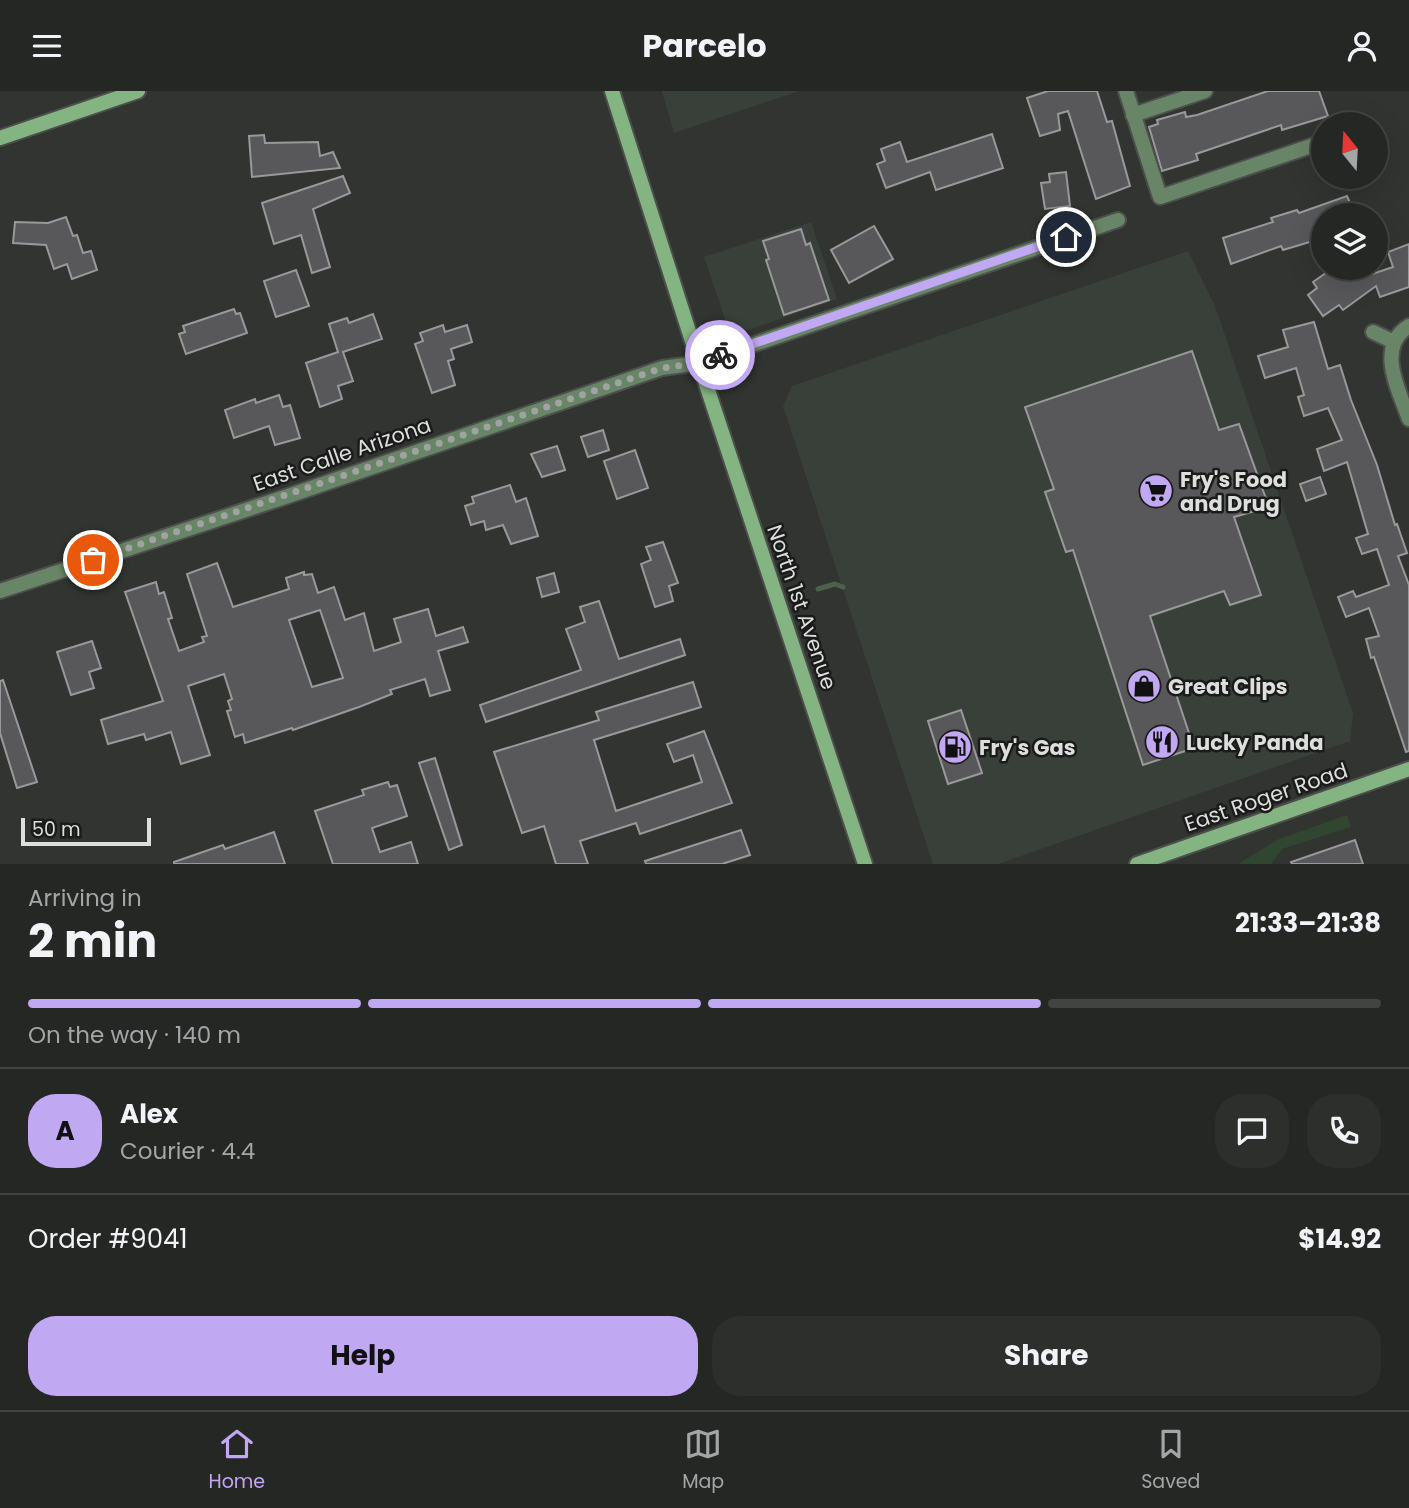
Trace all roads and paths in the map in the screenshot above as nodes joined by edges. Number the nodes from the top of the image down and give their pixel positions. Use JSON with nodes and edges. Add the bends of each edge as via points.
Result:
{"nodes":[{"id":1,"x":138,"y":91,"type":"edge"},
{"id":2,"x":612,"y":91,"type":"edge"},
{"id":3,"x":1126,"y":91,"type":"edge"},
{"id":4,"x":1205,"y":91,"type":"edge"},
{"id":5,"x":1133,"y":115,"type":"junction"},
{"id":6,"x":0,"y":138,"type":"edge"},
{"id":7,"x":1311,"y":146,"type":"edge"},
{"id":8,"x":1118,"y":220,"type":"dead end"},
{"id":9,"x":1409,"y":326,"type":"edge"},
{"id":10,"x":1373,"y":332,"type":"dead end"},
{"id":11,"x":1394,"y":342,"type":"junction"},
{"id":12,"x":699,"y":363,"type":"junction"},
{"id":13,"x":1409,"y":419,"type":"edge"},
{"id":14,"x":0,"y":591,"type":"edge"},
{"id":15,"x":1409,"y":769,"type":"edge"},
{"id":16,"x":865,"y":864,"type":"edge"},
{"id":17,"x":1137,"y":864,"type":"edge"}],
"edges":[{"from":1,"to":6,"type":"main road"},
{"from":2,"to":12,"type":"main road","name":"North 1st Avenue"},
{"from":3,"to":5,"type":"street"},
{"from":4,"to":5,"type":"street"},
{"from":5,"to":7,"type":"street","via":[[1160,197]]},
{"from":8,"to":12,"type":"street"},
{"from":9,"to":11,"type":"street"},
{"from":10,"to":11,"type":"street"},
{"from":11,"to":13,"type":"street","via":[[1390,357]]},
{"from":12,"to":14,"type":"street","name":"East Calle Arizona","via":[[662,368]]},
{"from":12,"to":16,"type":"main road","name":"North 1st Avenue"},
{"from":15,"to":17,"type":"main road","name":"East Roger Road"}]}
